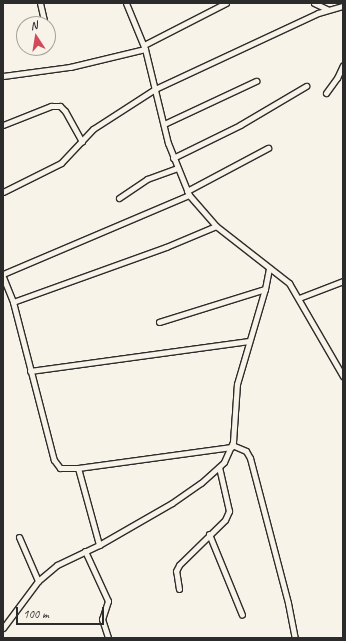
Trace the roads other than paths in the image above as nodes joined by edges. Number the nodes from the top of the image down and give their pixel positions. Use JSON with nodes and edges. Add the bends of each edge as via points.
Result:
{"nodes":[{"id":1,"x":40,"y":3,"type":"edge"},
{"id":2,"x":126,"y":3,"type":"edge"},
{"id":3,"x":226,"y":3,"type":"edge"},
{"id":4,"x":314,"y":3,"type":"edge"},
{"id":5,"x":343,"y":6,"type":"edge"},
{"id":6,"x":327,"y":9,"type":"junction"},
{"id":7,"x":43,"y":16,"type":"edge"},
{"id":8,"x":144,"y":47,"type":"junction"},
{"id":9,"x":343,"y":65,"type":"edge"},
{"id":10,"x":3,"y":76,"type":"edge"},
{"id":11,"x":256,"y":81,"type":"dead end"},
{"id":12,"x":306,"y":86,"type":"dead end"},
{"id":13,"x":155,"y":89,"type":"junction"},
{"id":14,"x":326,"y":93,"type":"dead end"},
{"id":15,"x":164,"y":124,"type":"junction"},
{"id":16,"x":3,"y":125,"type":"edge"},
{"id":17,"x":82,"y":142,"type":"junction"},
{"id":18,"x":268,"y":148,"type":"dead end"},
{"id":19,"x":173,"y":158,"type":"junction"},
{"id":20,"x":177,"y":168,"type":"junction"},
{"id":21,"x":3,"y":192,"type":"edge"},
{"id":22,"x":188,"y":193,"type":"junction"},
{"id":23,"x":119,"y":198,"type":"dead end"},
{"id":24,"x":216,"y":226,"type":"junction"},
{"id":25,"x":269,"y":268,"type":"junction"},
{"id":26,"x":3,"y":274,"type":"edge"},
{"id":27,"x":3,"y":277,"type":"edge"},
{"id":28,"x":343,"y":281,"type":"edge"},
{"id":29,"x":265,"y":289,"type":"junction"},
{"id":30,"x":299,"y":298,"type":"junction"},
{"id":31,"x":13,"y":302,"type":"junction"},
{"id":32,"x":159,"y":322,"type":"dead end"},
{"id":33,"x":249,"y":341,"type":"junction"},
{"id":34,"x":30,"y":371,"type":"junction"},
{"id":35,"x":343,"y":376,"type":"edge"},
{"id":36,"x":232,"y":446,"type":"junction"},
{"id":37,"x":219,"y":467,"type":"junction"},
{"id":38,"x":78,"y":468,"type":"junction"},
{"id":39,"x":209,"y":534,"type":"junction"},
{"id":40,"x":19,"y":537,"type":"dead end"},
{"id":41,"x":99,"y":545,"type":"junction"},
{"id":42,"x":85,"y":551,"type":"junction"},
{"id":43,"x":38,"y":581,"type":"junction"},
{"id":44,"x":179,"y":589,"type":"dead end"},
{"id":45,"x":242,"y":615,"type":"dead end"},
{"id":46,"x":3,"y":628,"type":"edge"},
{"id":47,"x":108,"y":638,"type":"edge"},
{"id":48,"x":295,"y":638,"type":"edge"}],
"edges":[{"from":1,"to":7,"type":"street"},
{"from":2,"to":8,"type":"street"},
{"from":3,"to":8,"type":"street"},
{"from":4,"to":6,"type":"street"},
{"from":5,"to":6,"type":"street"},
{"from":6,"to":13,"type":"street"},
{"from":8,"to":10,"type":"street","via":[[70,67]]},
{"from":8,"to":13,"type":"street"},
{"from":9,"to":14,"type":"street"},
{"from":11,"to":15,"type":"street"},
{"from":12,"to":19,"type":"street","via":[[235,128]]},
{"from":13,"to":15,"type":"street"},
{"from":13,"to":17,"type":"street","via":[[93,129]]},
{"from":15,"to":19,"type":"street"},
{"from":16,"to":17,"type":"street","via":[[51,106],[60,106],[66,111]]},
{"from":17,"to":21,"type":"street","via":[[61,163]]},
{"from":18,"to":22,"type":"street"},
{"from":19,"to":20,"type":"street"},
{"from":20,"to":22,"type":"street"},
{"from":20,"to":23,"type":"street","via":[[147,179]]},
{"from":22,"to":24,"type":"street"},
{"from":22,"to":26,"type":"street"},
{"from":24,"to":25,"type":"street"},
{"from":24,"to":31,"type":"street","via":[[166,247]]},
{"from":25,"to":29,"type":"street"},
{"from":25,"to":30,"type":"street","via":[[289,283]]},
{"from":27,"to":31,"type":"street"},
{"from":28,"to":30,"type":"street"},
{"from":29,"to":32,"type":"street"},
{"from":29,"to":33,"type":"street"},
{"from":30,"to":35,"type":"street"},
{"from":31,"to":34,"type":"street"},
{"from":33,"to":34,"type":"street"},
{"from":33,"to":36,"type":"street","via":[[236,389]]},
{"from":34,"to":38,"type":"street","via":[[55,463],[63,469]]},
{"from":36,"to":37,"type":"street"},
{"from":36,"to":38,"type":"street"},
{"from":36,"to":48,"type":"street","via":[[246,451],[250,458]]},
{"from":37,"to":39,"type":"street","via":[[229,511],[224,520]]},
{"from":37,"to":41,"type":"street","via":[[172,503]]},
{"from":38,"to":41,"type":"street"},
{"from":39,"to":44,"type":"street","via":[[177,568]]},
{"from":39,"to":45,"type":"street"},
{"from":40,"to":43,"type":"street"},
{"from":41,"to":42,"type":"street"},
{"from":42,"to":43,"type":"street","via":[[57,565]]},
{"from":42,"to":47,"type":"street","via":[[108,601],[102,619]]},
{"from":43,"to":46,"type":"street"}]}
